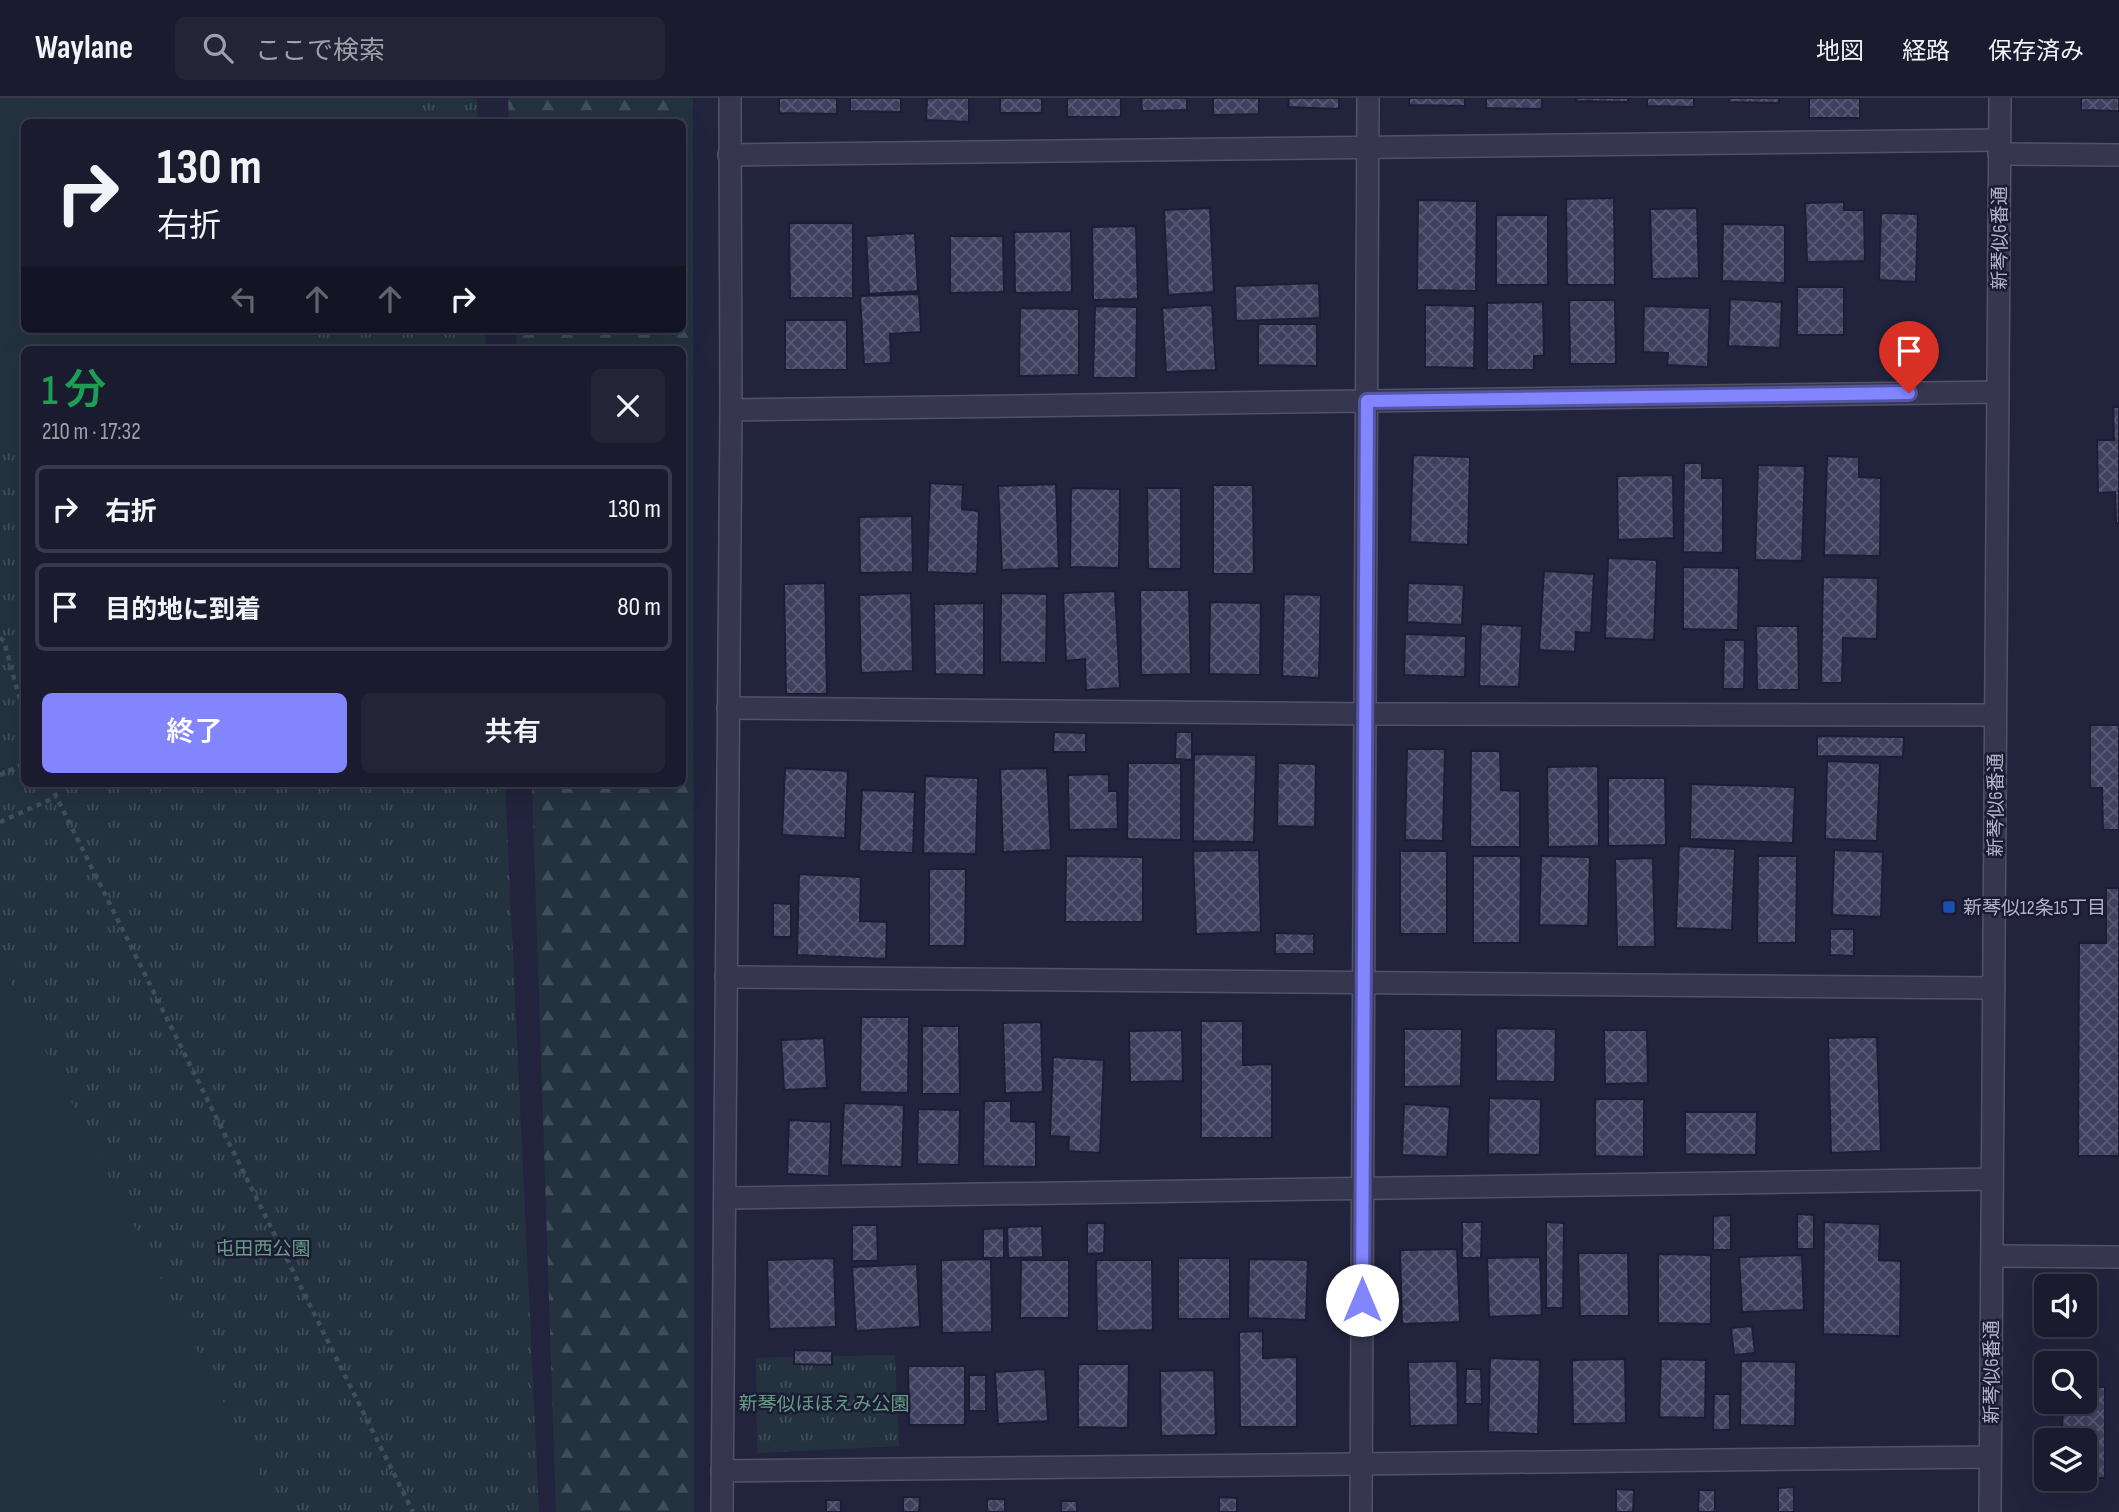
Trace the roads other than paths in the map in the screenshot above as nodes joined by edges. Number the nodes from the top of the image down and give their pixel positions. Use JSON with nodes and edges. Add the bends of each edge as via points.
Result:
{"nodes":[{"id":1,"x":730,"y":98,"type":"edge"},
{"id":2,"x":1368,"y":98,"type":"edge"},
{"id":3,"x":2000,"y":98,"type":"edge"},
{"id":4,"x":2000,"y":147,"type":"junction"},
{"id":5,"x":1368,"y":148,"type":"junction"},
{"id":6,"x":729,"y":155,"type":"junction"},
{"id":7,"x":2119,"y":155,"type":"edge"},
{"id":8,"x":1998,"y":392,"type":"junction"},
{"id":9,"x":1367,"y":401,"type":"junction"},
{"id":10,"x":731,"y":411,"type":"junction"},
{"id":11,"x":728,"y":708,"type":"junction"},
{"id":12,"x":1366,"y":714,"type":"junction"},
{"id":13,"x":1996,"y":715,"type":"junction"},
{"id":14,"x":726,"y":977,"type":"junction"},
{"id":15,"x":1362,"y":983,"type":"junction"},
{"id":16,"x":1994,"y":988,"type":"junction"},
{"id":17,"x":1992,"y":1179,"type":"junction"},
{"id":18,"x":1361,"y":1191,"type":"junction"},
{"id":19,"x":725,"y":1198,"type":"junction"},
{"id":20,"x":1992,"y":1256,"type":"junction"},
{"id":21,"x":2119,"y":1257,"type":"edge"},
{"id":22,"x":1990,"y":1457,"type":"junction"},
{"id":23,"x":1362,"y":1465,"type":"junction"},
{"id":24,"x":722,"y":1471,"type":"junction"},
{"id":25,"x":722,"y":1512,"type":"edge"},
{"id":26,"x":1361,"y":1512,"type":"edge"},
{"id":27,"x":1990,"y":1512,"type":"edge"}],
"edges":[{"from":1,"to":6,"type":"street"},
{"from":2,"to":5,"type":"street"},
{"from":3,"to":4,"type":"street","name":"新琴似6番通"},
{"from":4,"to":5,"type":"street"},
{"from":4,"to":7,"type":"street"},
{"from":4,"to":8,"type":"street","name":"新琴似6番通"},
{"from":5,"to":6,"type":"street"},
{"from":5,"to":9,"type":"street"},
{"from":6,"to":10,"type":"street"},
{"from":8,"to":9,"type":"street"},
{"from":8,"to":13,"type":"street","name":"新琴似6番通"},
{"from":9,"to":10,"type":"street"},
{"from":9,"to":12,"type":"street"},
{"from":10,"to":11,"type":"street"},
{"from":11,"to":12,"type":"street"},
{"from":11,"to":14,"type":"street"},
{"from":12,"to":13,"type":"street"},
{"from":12,"to":15,"type":"street"},
{"from":13,"to":16,"type":"street","name":"新琴似6番通"},
{"from":14,"to":15,"type":"street"},
{"from":14,"to":19,"type":"street"},
{"from":15,"to":16,"type":"street"},
{"from":15,"to":18,"type":"street"},
{"from":16,"to":17,"type":"street","name":"新琴似6番通"},
{"from":17,"to":18,"type":"street"},
{"from":17,"to":20,"type":"street","name":"新琴似6番通"},
{"from":18,"to":19,"type":"street"},
{"from":18,"to":23,"type":"street"},
{"from":19,"to":24,"type":"street"},
{"from":20,"to":21,"type":"street"},
{"from":20,"to":22,"type":"street","name":"新琴似6番通"},
{"from":22,"to":23,"type":"street"},
{"from":22,"to":27,"type":"street","name":"新琴似6番通"},
{"from":23,"to":24,"type":"street"},
{"from":23,"to":26,"type":"street"},
{"from":24,"to":25,"type":"street"}]}
